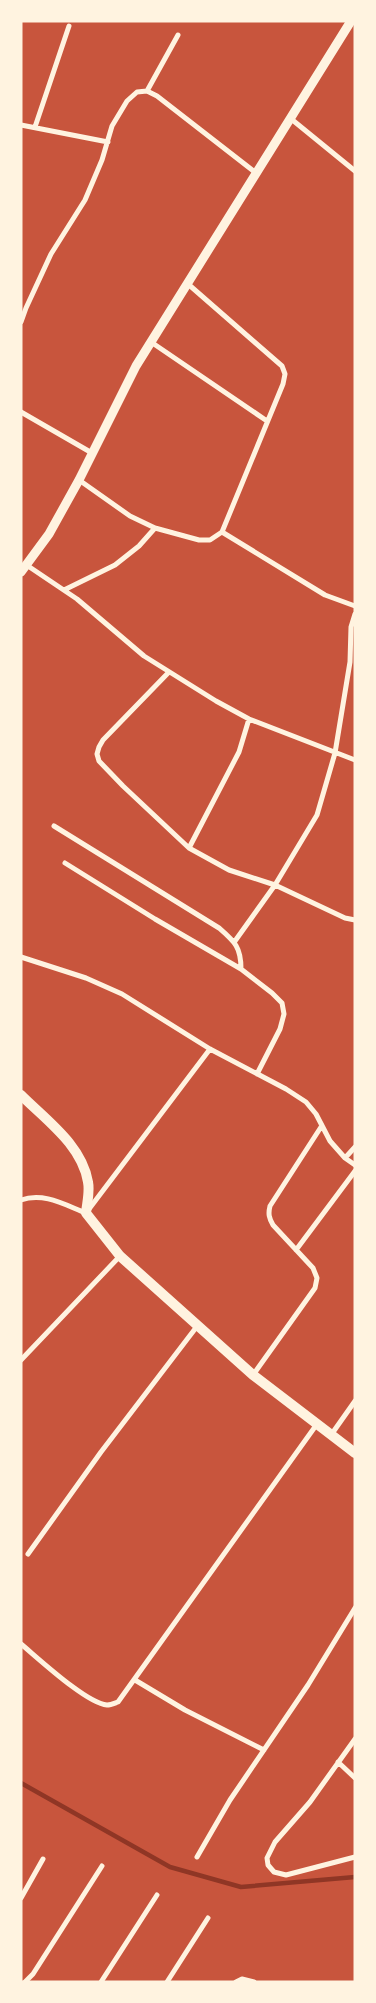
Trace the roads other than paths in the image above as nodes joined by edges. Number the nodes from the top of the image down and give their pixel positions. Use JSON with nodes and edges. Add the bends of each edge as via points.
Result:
{"nodes":[{"id":1,"x":351,"y":21,"type":"edge"},
{"id":2,"x":69,"y":26,"type":"dead end"},
{"id":3,"x":178,"y":35,"type":"dead end"},
{"id":4,"x":147,"y":91,"type":"junction"},
{"id":5,"x":290,"y":118,"type":"junction"},
{"id":6,"x":21,"y":125,"type":"edge"},
{"id":7,"x":35,"y":128,"type":"junction"},
{"id":8,"x":108,"y":142,"type":"junction"},
{"id":9,"x":355,"y":171,"type":"edge"},
{"id":10,"x":256,"y":173,"type":"junction"},
{"id":11,"x":188,"y":284,"type":"junction"},
{"id":12,"x":21,"y":322,"type":"edge"},
{"id":13,"x":151,"y":342,"type":"junction"},
{"id":14,"x":21,"y":412,"type":"edge"},
{"id":15,"x":266,"y":421,"type":"junction"},
{"id":16,"x":92,"y":453,"type":"junction"},
{"id":17,"x":79,"y":480,"type":"junction"},
{"id":18,"x":155,"y":528,"type":"junction"},
{"id":19,"x":222,"y":532,"type":"junction"},
{"id":20,"x":24,"y":569,"type":"edge"},
{"id":21,"x":64,"y":590,"type":"junction"},
{"id":22,"x":355,"y":606,"type":"edge"},
{"id":23,"x":355,"y":614,"type":"edge"},
{"id":24,"x":169,"y":672,"type":"junction"},
{"id":25,"x":249,"y":719,"type":"junction"},
{"id":26,"x":335,"y":753,"type":"junction"},
{"id":27,"x":355,"y":760,"type":"edge"},
{"id":28,"x":54,"y":826,"type":"dead end"},
{"id":29,"x":189,"y":848,"type":"junction"},
{"id":30,"x":65,"y":863,"type":"dead end"},
{"id":31,"x":275,"y":885,"type":"junction"},
{"id":32,"x":355,"y":920,"type":"edge"},
{"id":33,"x":234,"y":941,"type":"junction"},
{"id":34,"x":21,"y":957,"type":"edge"},
{"id":35,"x":242,"y":970,"type":"junction"},
{"id":36,"x":210,"y":1049,"type":"junction"},
{"id":37,"x":258,"y":1074,"type":"junction"},
{"id":38,"x":21,"y":1095,"type":"edge"},
{"id":39,"x":321,"y":1127,"type":"junction"},
{"id":40,"x":355,"y":1147,"type":"edge"},
{"id":41,"x":345,"y":1158,"type":"junction"},
{"id":42,"x":355,"y":1165,"type":"edge"},
{"id":43,"x":355,"y":1171,"type":"edge"},
{"id":44,"x":21,"y":1200,"type":"edge"},
{"id":45,"x":86,"y":1213,"type":"junction"},
{"id":46,"x":296,"y":1250,"type":"junction"},
{"id":47,"x":120,"y":1256,"type":"junction"},
{"id":48,"x":198,"y":1325,"type":"junction"},
{"id":49,"x":21,"y":1360,"type":"edge"},
{"id":50,"x":252,"y":1375,"type":"junction"},
{"id":51,"x":355,"y":1401,"type":"edge"},
{"id":52,"x":317,"y":1424,"type":"junction"},
{"id":53,"x":331,"y":1435,"type":"junction"},
{"id":54,"x":355,"y":1453,"type":"edge"},
{"id":55,"x":28,"y":1554,"type":"dead end"},
{"id":56,"x":355,"y":1608,"type":"edge"},
{"id":57,"x":21,"y":1644,"type":"edge"},
{"id":58,"x":135,"y":1680,"type":"junction"},
{"id":59,"x":355,"y":1739,"type":"edge"},
{"id":60,"x":264,"y":1750,"type":"junction"},
{"id":61,"x":338,"y":1762,"type":"junction"},
{"id":62,"x":355,"y":1778,"type":"edge"},
{"id":63,"x":197,"y":1857,"type":"dead end"},
{"id":64,"x":355,"y":1857,"type":"edge"},
{"id":65,"x":43,"y":1859,"type":"dead end"},
{"id":66,"x":102,"y":1866,"type":"dead end"},
{"id":67,"x":157,"y":1895,"type":"dead end"},
{"id":68,"x":21,"y":1898,"type":"edge"},
{"id":69,"x":208,"y":1918,"type":"dead end"},
{"id":70,"x":25,"y":1982,"type":"edge"},
{"id":71,"x":102,"y":1982,"type":"edge"},
{"id":72,"x":167,"y":1982,"type":"edge"},
{"id":73,"x":236,"y":1982,"type":"edge"},
{"id":74,"x":254,"y":1982,"type":"edge"}],
"edges":[{"from":1,"to":5,"type":"street"},
{"from":2,"to":7,"type":"street"},
{"from":3,"to":4,"type":"street"},
{"from":4,"to":8,"type":"street","via":[[137,92],[127,101],[112,126]]},
{"from":4,"to":10,"type":"street"},
{"from":5,"to":9,"type":"street"},
{"from":5,"to":10,"type":"street"},
{"from":6,"to":7,"type":"street"},
{"from":7,"to":8,"type":"street"},
{"from":8,"to":12,"type":"street","via":[[89,192],[51,254]]},
{"from":10,"to":11,"type":"street"},
{"from":11,"to":13,"type":"street"},
{"from":11,"to":15,"type":"street","via":[[282,366],[285,374],[283,384]]},
{"from":13,"to":15,"type":"street"},
{"from":13,"to":16,"type":"street"},
{"from":14,"to":16,"type":"street"},
{"from":15,"to":19,"type":"street"},
{"from":16,"to":17,"type":"street"},
{"from":17,"to":18,"type":"street","via":[[130,516]]},
{"from":17,"to":20,"type":"street","via":[[49,534]]},
{"from":18,"to":19,"type":"street","via":[[199,540],[210,540]]},
{"from":18,"to":21,"type":"street","via":[[115,565]]},
{"from":19,"to":22,"type":"street","via":[[325,595]]},
{"from":20,"to":21,"type":"street"},
{"from":21,"to":24,"type":"street","via":[[144,656]]},
{"from":23,"to":26,"type":"street"},
{"from":24,"to":25,"type":"street"},
{"from":24,"to":29,"type":"street","via":[[103,740],[97,754],[99,761],[123,786]]},
{"from":25,"to":26,"type":"street"},
{"from":25,"to":29,"type":"street","via":[[239,752]]},
{"from":26,"to":27,"type":"street"},
{"from":26,"to":31,"type":"street","via":[[317,814]]},
{"from":28,"to":33,"type":"street","via":[[219,928]]},
{"from":29,"to":31,"type":"street","via":[[229,870]]},
{"from":30,"to":35,"type":"street"},
{"from":31,"to":32,"type":"street"},
{"from":31,"to":33,"type":"street"},
{"from":33,"to":35,"type":"street","via":[[241,954]]},
{"from":34,"to":36,"type":"street","via":[[86,978],[122,994]]},
{"from":35,"to":37,"type":"street","via":[[282,1003],[284,1014]]},
{"from":36,"to":37,"type":"street"},
{"from":36,"to":45,"type":"street"},
{"from":37,"to":39,"type":"street","via":[[306,1102]]},
{"from":38,"to":45,"type":"main road","via":[[73,1147],[82,1163],[88,1184]]},
{"from":39,"to":41,"type":"street"},
{"from":39,"to":46,"type":"street","via":[[268,1212],[273,1225]]},
{"from":40,"to":41,"type":"street"},
{"from":41,"to":42,"type":"street"},
{"from":43,"to":46,"type":"street"},
{"from":44,"to":45,"type":"street","via":[[32,1196],[45,1197]]},
{"from":45,"to":47,"type":"main road"},
{"from":46,"to":50,"type":"street","via":[[313,1268],[317,1278],[315,1288]]},
{"from":47,"to":48,"type":"main road"},
{"from":47,"to":49,"type":"street"},
{"from":48,"to":50,"type":"main road"},
{"from":48,"to":55,"type":"street"},
{"from":50,"to":52,"type":"main road"},
{"from":51,"to":53,"type":"street"},
{"from":52,"to":53,"type":"main road"},
{"from":52,"to":58,"type":"street"},
{"from":53,"to":54,"type":"main road"},
{"from":56,"to":60,"type":"street","via":[[308,1686]]},
{"from":57,"to":58,"type":"street","via":[[62,1679],[98,1702],[108,1705],[118,1702]]},
{"from":58,"to":60,"type":"street","via":[[185,1710]]},
{"from":59,"to":61,"type":"street"},
{"from":60,"to":63,"type":"street"},
{"from":61,"to":62,"type":"street"},
{"from":61,"to":64,"type":"street","via":[[310,1802],[275,1842],[267,1858],[268,1865],[274,1872],[286,1874]]},
{"from":65,"to":68,"type":"street"},
{"from":66,"to":70,"type":"street"},
{"from":67,"to":71,"type":"street"},
{"from":69,"to":72,"type":"street"},
{"from":73,"to":74,"type":"street","via":[[242,1978]]}]}
